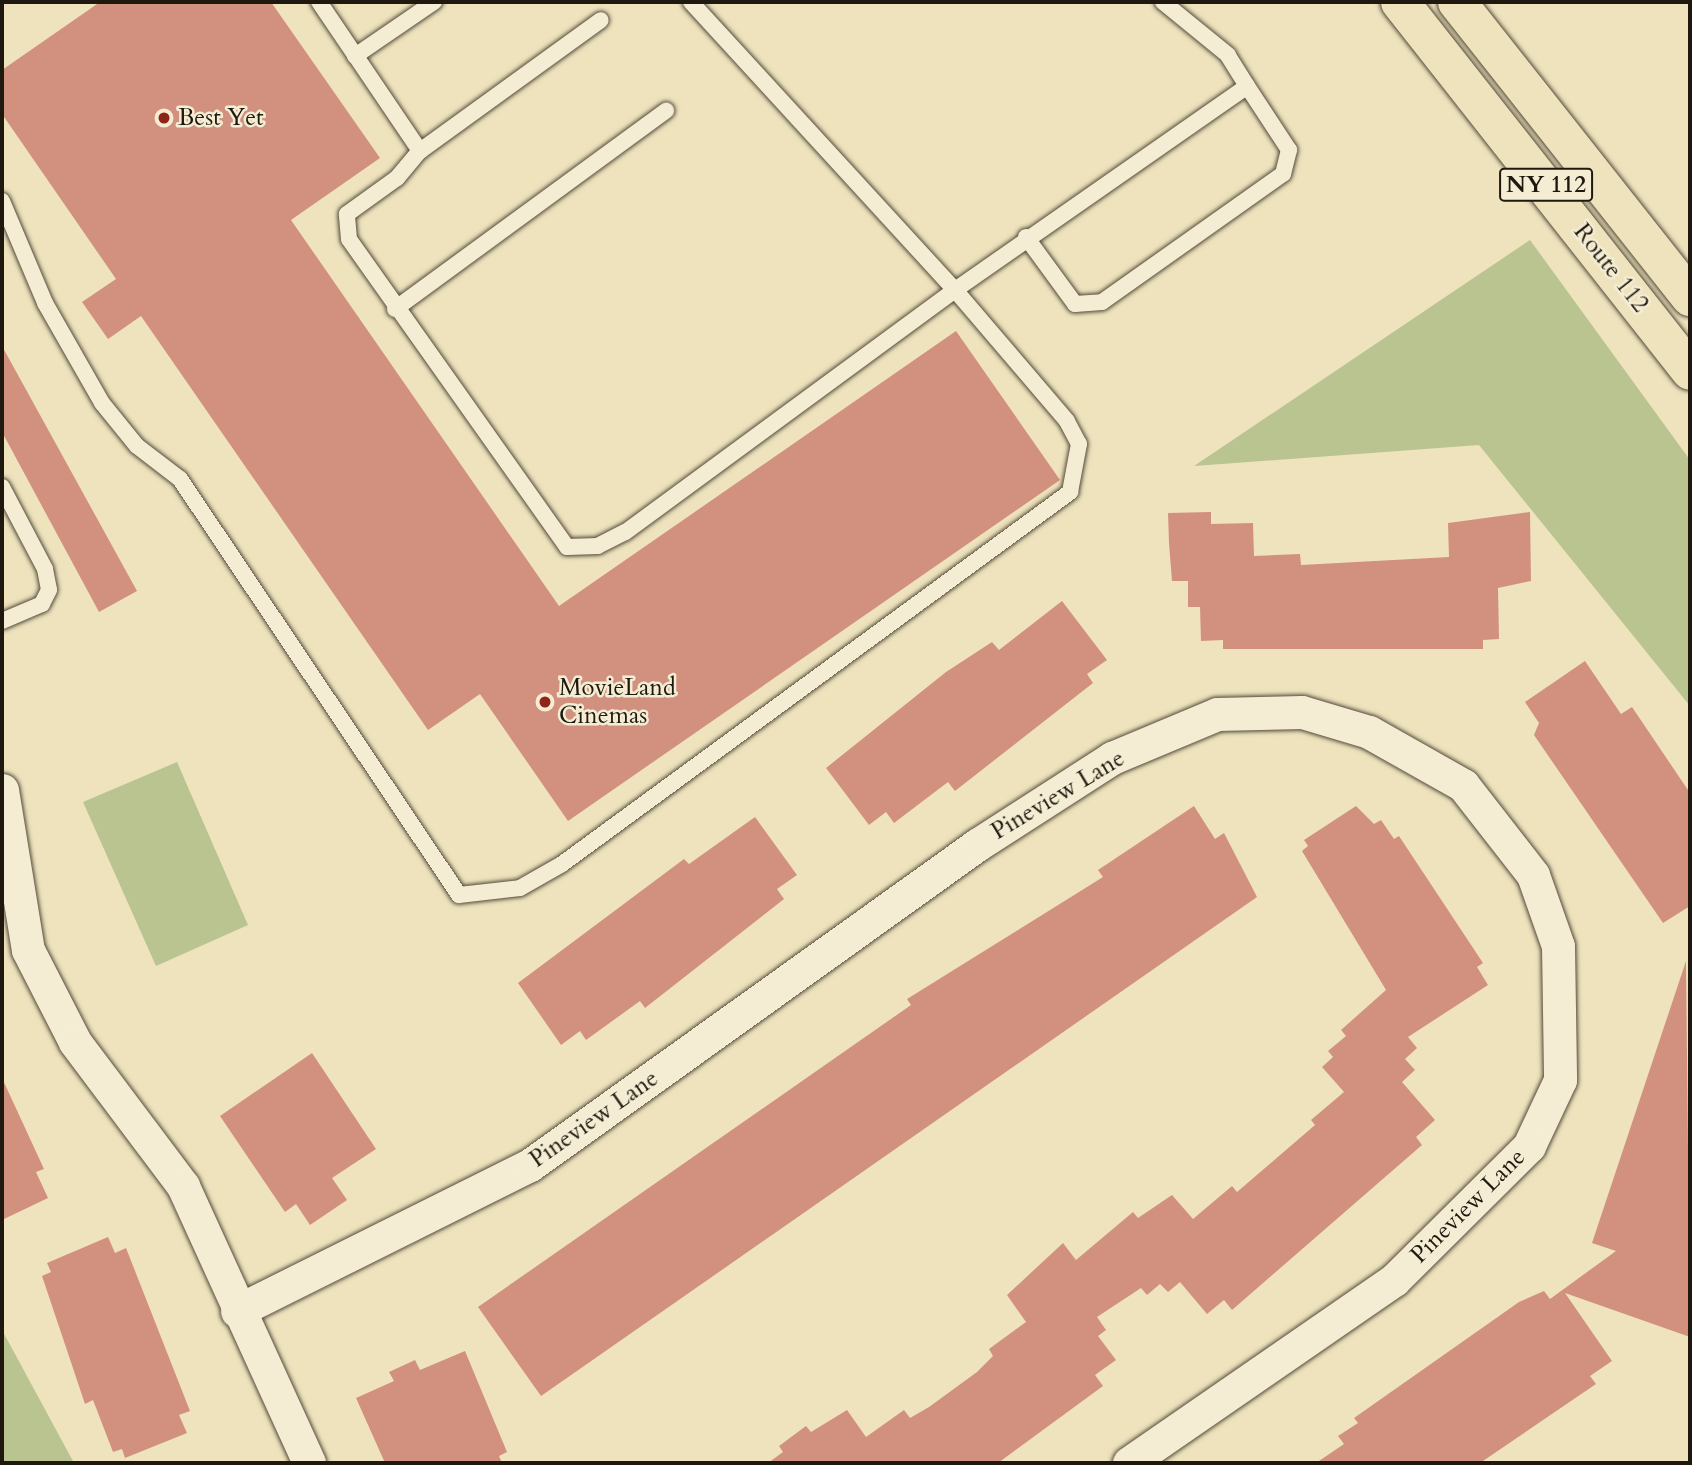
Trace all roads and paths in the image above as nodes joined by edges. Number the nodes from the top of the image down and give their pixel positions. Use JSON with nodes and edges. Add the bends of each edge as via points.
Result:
{"nodes":[{"id":1,"x":320,"y":2,"type":"edge"},
{"id":2,"x":434,"y":2,"type":"edge"},
{"id":3,"x":691,"y":2,"type":"edge"},
{"id":4,"x":1163,"y":2,"type":"edge"},
{"id":5,"x":1400,"y":2,"type":"edge"},
{"id":6,"x":1457,"y":2,"type":"edge"},
{"id":7,"x":601,"y":20,"type":"dead end"},
{"id":8,"x":355,"y":56,"type":"junction"},
{"id":9,"x":1247,"y":86,"type":"junction"},
{"id":10,"x":666,"y":111,"type":"dead end"},
{"id":11,"x":420,"y":151,"type":"junction"},
{"id":12,"x":2,"y":201,"type":"edge"},
{"id":13,"x":1026,"y":237,"type":"junction"},
{"id":14,"x":955,"y":290,"type":"junction"},
{"id":15,"x":1690,"y":297,"type":"edge"},
{"id":16,"x":395,"y":309,"type":"junction"},
{"id":17,"x":1690,"y":370,"type":"edge"},
{"id":18,"x":2,"y":487,"type":"edge"},
{"id":19,"x":2,"y":621,"type":"edge"},
{"id":20,"x":2,"y":790,"type":"edge"},
{"id":21,"x":237,"y":1311,"type":"junction"},
{"id":22,"x":309,"y":1463,"type":"edge"},
{"id":23,"x":1129,"y":1463,"type":"edge"}],
"edges":[{"from":1,"to":8,"type":"lane"},
{"from":2,"to":8,"type":"lane"},
{"from":3,"to":14,"type":"lane"},
{"from":4,"to":9,"type":"lane","via":[[1228,55]]},
{"from":5,"to":17,"type":"main road","name":"Route 112","number":"NY 112"},
{"from":6,"to":15,"type":"main road","name":"Route 112","number":"NY 112"},
{"from":7,"to":11,"type":"lane"},
{"from":8,"to":11,"type":"lane"},
{"from":9,"to":13,"type":"lane"},
{"from":9,"to":13,"type":"lane","via":[[1289,150],[1283,174],[1102,302],[1075,303]]},
{"from":10,"to":16,"type":"lane"},
{"from":11,"to":16,"type":"lane","via":[[397,178],[347,214],[349,239]]},
{"from":12,"to":14,"type":"lane","via":[[46,303],[102,403],[137,446],[180,480],[459,895],[520,888],[562,864],[1070,492],[1079,444]]},
{"from":13,"to":14,"type":"lane"},
{"from":14,"to":16,"type":"lane","via":[[625,532],[576,551],[536,508]]},
{"from":18,"to":19,"type":"lane","via":[[46,569],[49,590],[42,604]]},
{"from":20,"to":21,"type":"street","via":[[28,950],[75,1042],[183,1186]]},
{"from":21,"to":22,"type":"street"},
{"from":21,"to":23,"type":"street","name":"Pineview Lane","via":[[530,1165],[977,845],[1112,758],[1217,713],[1302,712],[1369,732],[1463,785],[1534,875],[1559,946],[1560,1080],[1529,1146],[1394,1280]]}]}
